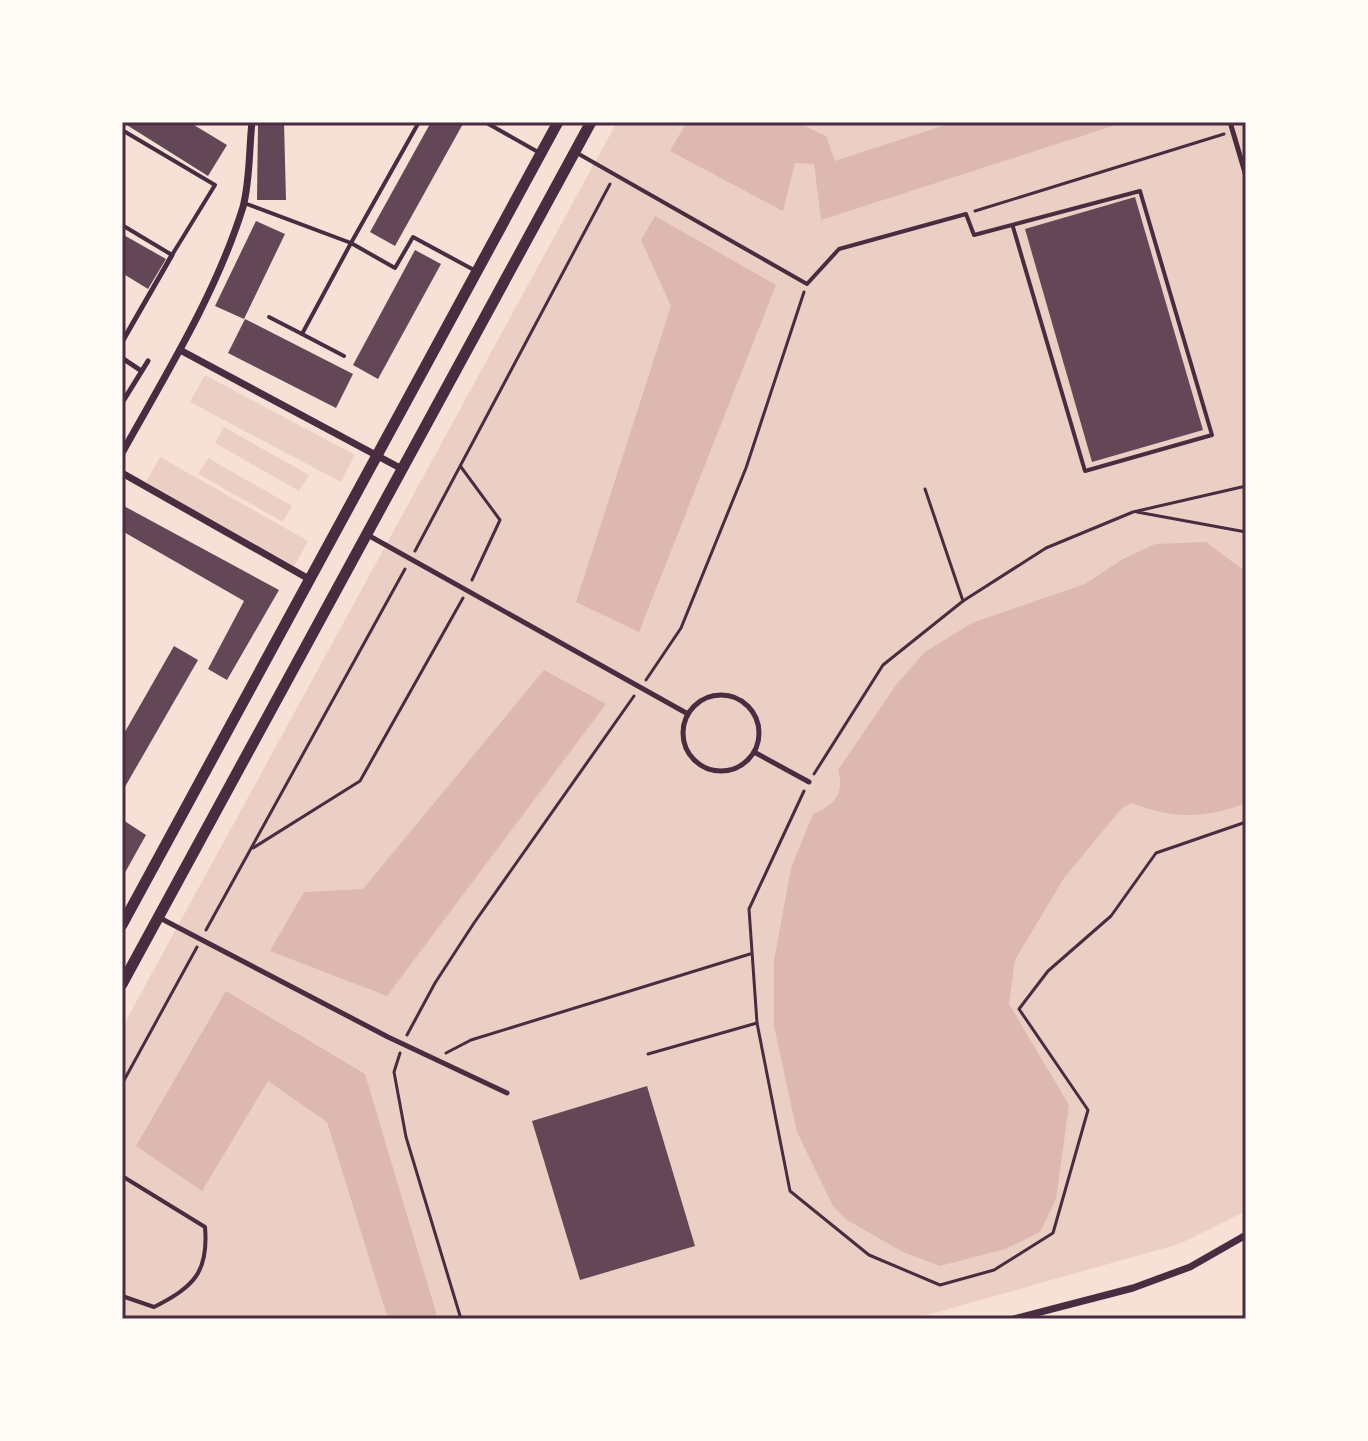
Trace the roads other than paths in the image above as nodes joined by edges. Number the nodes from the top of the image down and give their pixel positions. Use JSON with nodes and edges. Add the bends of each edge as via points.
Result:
{"nodes":[{"id":1,"x":252,"y":122,"type":"edge"},
{"id":2,"x":419,"y":122,"type":"edge"},
{"id":3,"x":485,"y":122,"type":"edge"},
{"id":4,"x":558,"y":122,"type":"edge"},
{"id":5,"x":591,"y":122,"type":"edge"},
{"id":6,"x":1230,"y":122,"type":"edge"},
{"id":7,"x":122,"y":130,"type":"edge"},
{"id":8,"x":575,"y":152,"type":"junction"},
{"id":9,"x":541,"y":154,"type":"junction"},
{"id":10,"x":1246,"y":176,"type":"edge"},
{"id":11,"x":244,"y":203,"type":"junction"},
{"id":12,"x":122,"y":225,"type":"edge"},
{"id":13,"x":1013,"y":227,"type":"junction"},
{"id":14,"x":351,"y":243,"type":"junction"},
{"id":15,"x":172,"y":255,"type":"junction"},
{"id":16,"x":476,"y":272,"type":"junction"},
{"id":17,"x":269,"y":317,"type":"dead end"},
{"id":18,"x":302,"y":334,"type":"junction"},
{"id":19,"x":122,"y":342,"type":"edge"},
{"id":20,"x":180,"y":350,"type":"junction"},
{"id":21,"x":344,"y":356,"type":"dead end"},
{"id":22,"x":122,"y":358,"type":"edge"},
{"id":23,"x":148,"y":361,"type":"dead end"},
{"id":24,"x":140,"y":370,"type":"junction"},
{"id":25,"x":122,"y":403,"type":"edge"},
{"id":26,"x":122,"y":453,"type":"edge"},
{"id":27,"x":376,"y":456,"type":"junction"},
{"id":28,"x":402,"y":469,"type":"junction"},
{"id":29,"x":122,"y":473,"type":"edge"},
{"id":30,"x":365,"y":533,"type":"junction"},
{"id":31,"x":309,"y":579,"type":"junction"},
{"id":32,"x":688,"y":714,"type":"junction"},
{"id":33,"x":754,"y":752,"type":"junction"},
{"id":34,"x":809,"y":782,"type":"road end"},
{"id":35,"x":158,"y":917,"type":"junction"},
{"id":36,"x":122,"y":925,"type":"edge"},
{"id":37,"x":125,"y":970,"type":"edge"},
{"id":38,"x":122,"y":984,"type":"edge"},
{"id":39,"x":507,"y":1093,"type":"dead end"},
{"id":40,"x":122,"y":1176,"type":"edge"},
{"id":41,"x":1246,"y":1235,"type":"edge"},
{"id":42,"x":122,"y":1296,"type":"edge"},
{"id":43,"x":1014,"y":1319,"type":"edge"}],
"edges":[{"from":1,"to":11,"type":"street"},
{"from":2,"to":14,"type":"lane"},
{"from":3,"to":9,"type":"lane"},
{"from":4,"to":9,"type":"main road"},
{"from":5,"to":8,"type":"main road"},
{"from":6,"to":10,"type":"street"},
{"from":7,"to":15,"type":"lane","via":[[215,185]]},
{"from":8,"to":13,"type":"lane","via":[[807,284],[839,249],[966,214],[974,235]]},
{"from":8,"to":28,"type":"main road"},
{"from":9,"to":16,"type":"main road"},
{"from":11,"to":14,"type":"lane"},
{"from":11,"to":20,"type":"street"},
{"from":12,"to":15,"type":"lane"},
{"from":13,"to":13,"type":"lane","via":[[1140,191],[1212,435],[1085,471]]},
{"from":14,"to":16,"type":"lane","via":[[395,268],[413,237]]},
{"from":14,"to":18,"type":"lane"},
{"from":15,"to":19,"type":"street"},
{"from":16,"to":27,"type":"main road"},
{"from":17,"to":18,"type":"lane"},
{"from":18,"to":21,"type":"lane"},
{"from":20,"to":26,"type":"street"},
{"from":20,"to":27,"type":"street"},
{"from":22,"to":24,"type":"street"},
{"from":23,"to":24,"type":"street"},
{"from":24,"to":25,"type":"street"},
{"from":27,"to":28,"type":"street"},
{"from":27,"to":31,"type":"main road"},
{"from":28,"to":30,"type":"main road"},
{"from":29,"to":31,"type":"street"},
{"from":30,"to":32,"type":"street"},
{"from":30,"to":35,"type":"main road"},
{"from":31,"to":36,"type":"main road"},
{"from":32,"to":33,"type":"street","via":[[684,743],[702,766],[731,770]]},
{"from":32,"to":33,"type":"street","via":[[703,698],[714,695],[745,702],[760,731]]},
{"from":33,"to":34,"type":"street"},
{"from":35,"to":37,"type":"main road"},
{"from":35,"to":39,"type":"street"},
{"from":37,"to":38,"type":"main road"},
{"from":40,"to":42,"type":"lane","via":[[205,1227],[207,1255],[187,1290],[154,1307]]},
{"from":41,"to":43,"type":"street","via":[[1190,1267],[1133,1288]]}]}
